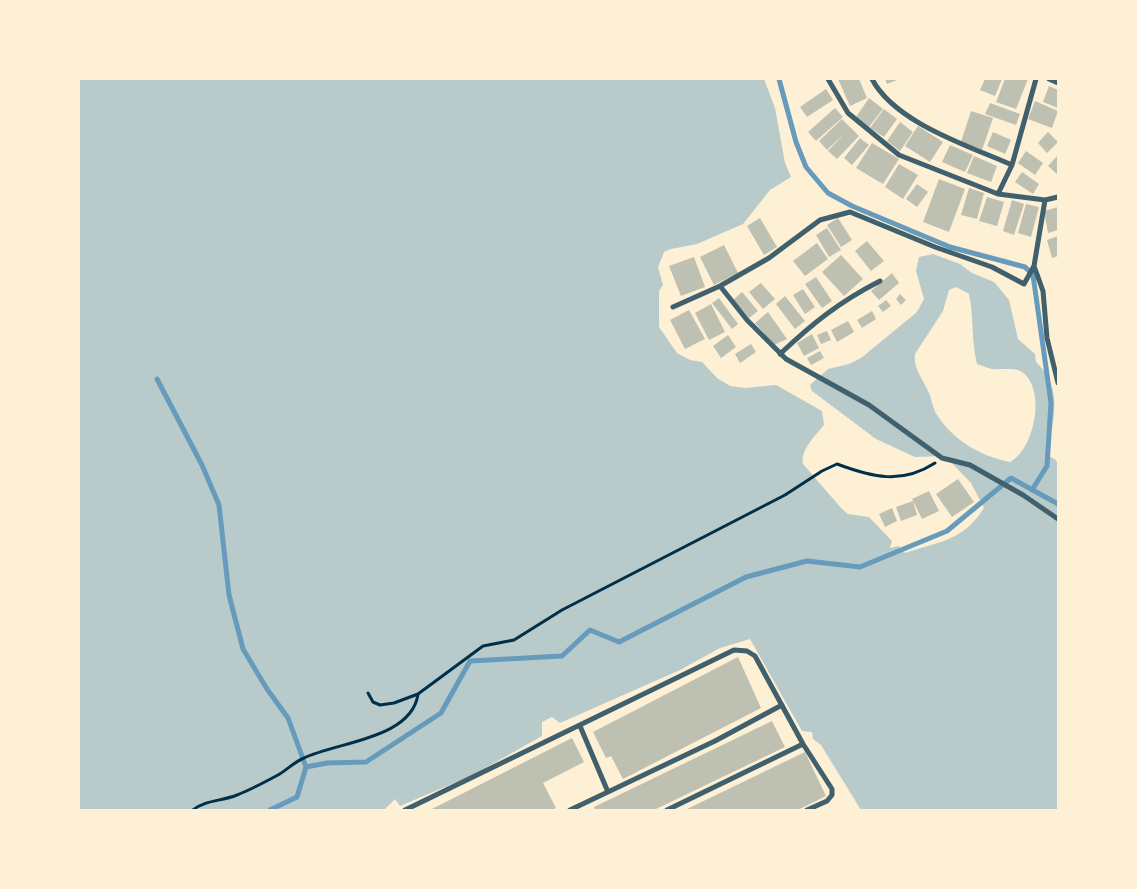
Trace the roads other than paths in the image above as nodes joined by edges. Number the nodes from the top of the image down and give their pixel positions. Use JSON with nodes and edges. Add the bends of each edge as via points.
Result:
{"nodes":[{"id":1,"x":828,"y":79,"type":"edge"},
{"id":2,"x":872,"y":79,"type":"edge"},
{"id":3,"x":1036,"y":79,"type":"edge"},
{"id":4,"x":1048,"y":79,"type":"edge"},
{"id":5,"x":1058,"y":83,"type":"edge"},
{"id":6,"x":1012,"y":165,"type":"junction"},
{"id":7,"x":998,"y":194,"type":"junction"},
{"id":8,"x":1058,"y":197,"type":"edge"},
{"id":9,"x":1045,"y":200,"type":"junction"},
{"id":10,"x":1033,"y":267,"type":"junction"},
{"id":11,"x":880,"y":281,"type":"dead end"},
{"id":12,"x":720,"y":286,"type":"junction"},
{"id":13,"x":673,"y":307,"type":"dead end"},
{"id":14,"x":780,"y":354,"type":"junction"},
{"id":15,"x":1058,"y":383,"type":"edge"},
{"id":16,"x":1058,"y":519,"type":"edge"},
{"id":17,"x":782,"y":706,"type":"junction"},
{"id":18,"x":580,"y":726,"type":"junction"},
{"id":19,"x":803,"y":744,"type":"junction"},
{"id":20,"x":608,"y":792,"type":"junction"},
{"id":21,"x":405,"y":810,"type":"edge"},
{"id":22,"x":570,"y":810,"type":"edge"},
{"id":23,"x":668,"y":810,"type":"edge"},
{"id":24,"x":807,"y":810,"type":"edge"}],
"edges":[{"from":1,"to":7,"type":"street","via":[[848,113],[899,155]]},
{"from":2,"to":6,"type":"street","via":[[879,92],[908,116]]},
{"from":3,"to":6,"type":"street"},
{"from":4,"to":5,"type":"street"},
{"from":6,"to":7,"type":"street"},
{"from":7,"to":9,"type":"street"},
{"from":8,"to":9,"type":"street"},
{"from":9,"to":10,"type":"street"},
{"from":10,"to":12,"type":"street","via":[[1024,284],[992,268],[850,212],[820,220],[769,258]]},
{"from":10,"to":15,"type":"street","via":[[1043,291],[1047,338]]},
{"from":11,"to":14,"type":"street","via":[[848,297],[820,317]]},
{"from":12,"to":13,"type":"street"},
{"from":12,"to":14,"type":"street","via":[[746,320]]},
{"from":14,"to":16,"type":"street","via":[[869,404],[942,458],[970,465]]},
{"from":17,"to":18,"type":"street","via":[[755,656],[747,651],[734,650]]},
{"from":17,"to":19,"type":"street"},
{"from":17,"to":20,"type":"street"},
{"from":18,"to":20,"type":"street"},
{"from":18,"to":21,"type":"street"},
{"from":19,"to":23,"type":"street"},
{"from":19,"to":24,"type":"street","via":[[832,789],[832,795],[826,801]]},
{"from":20,"to":22,"type":"street"}]}
